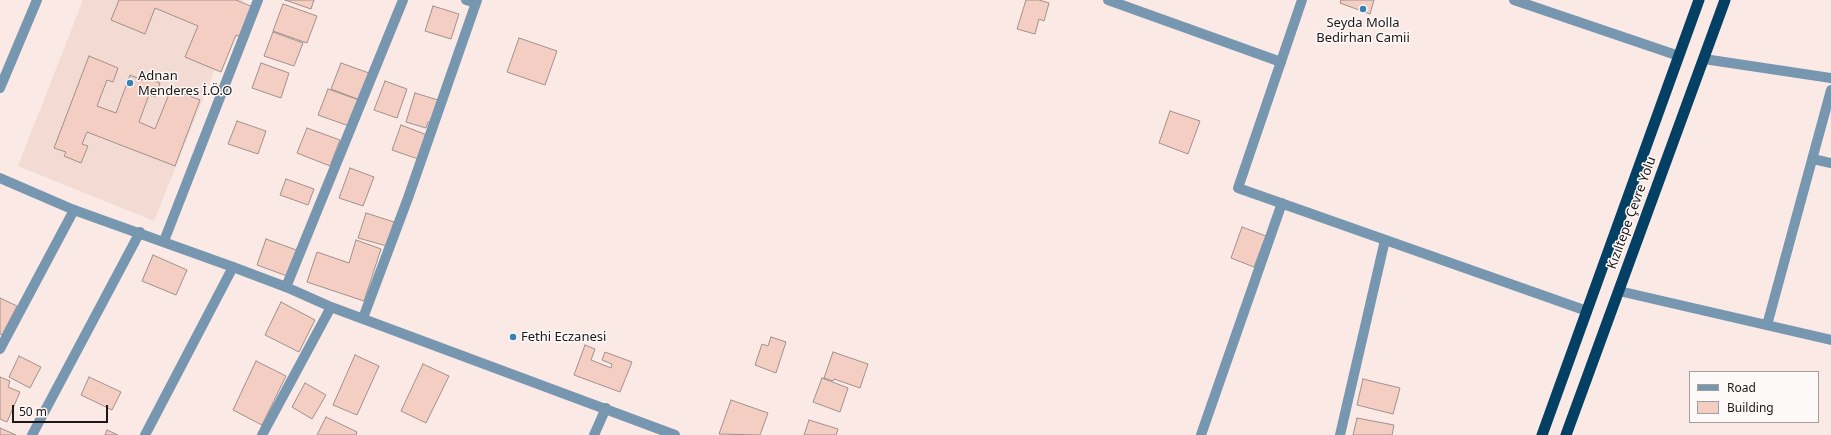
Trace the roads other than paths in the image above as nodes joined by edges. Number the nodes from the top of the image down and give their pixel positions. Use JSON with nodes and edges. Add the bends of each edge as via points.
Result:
{"nodes":[{"id":1,"x":37,"y":0,"type":"edge"},
{"id":2,"x":258,"y":0,"type":"edge"},
{"id":3,"x":403,"y":0,"type":"edge"},
{"id":4,"x":1108,"y":0,"type":"edge"},
{"id":5,"x":1302,"y":0,"type":"edge"},
{"id":6,"x":1514,"y":0,"type":"edge"},
{"id":7,"x":1699,"y":0,"type":"edge"},
{"id":8,"x":1725,"y":0,"type":"edge"},
{"id":9,"x":473,"y":1,"type":"edge"},
{"id":10,"x":1679,"y":56,"type":"junction"},
{"id":11,"x":1704,"y":59,"type":"junction"},
{"id":12,"x":1281,"y":62,"type":"junction"},
{"id":13,"x":1831,"y":78,"type":"edge"},
{"id":14,"x":0,"y":88,"type":"edge"},
{"id":15,"x":1831,"y":90,"type":"edge"},
{"id":16,"x":1813,"y":159,"type":"junction"},
{"id":17,"x":1831,"y":163,"type":"edge"},
{"id":18,"x":0,"y":178,"type":"edge"},
{"id":19,"x":1282,"y":203,"type":"junction"},
{"id":20,"x":74,"y":210,"type":"junction"},
{"id":21,"x":140,"y":232,"type":"junction"},
{"id":22,"x":1385,"y":240,"type":"junction"},
{"id":23,"x":164,"y":241,"type":"junction"},
{"id":24,"x":233,"y":267,"type":"junction"},
{"id":25,"x":286,"y":287,"type":"junction"},
{"id":26,"x":1619,"y":291,"type":"junction"},
{"id":27,"x":331,"y":307,"type":"junction"},
{"id":28,"x":1587,"y":311,"type":"junction"},
{"id":29,"x":363,"y":318,"type":"junction"},
{"id":30,"x":1767,"y":325,"type":"junction"},
{"id":31,"x":1831,"y":340,"type":"edge"},
{"id":32,"x":0,"y":349,"type":"edge"},
{"id":33,"x":606,"y":408,"type":"junction"},
{"id":34,"x":37,"y":434,"type":"edge"},
{"id":35,"x":145,"y":435,"type":"edge"},
{"id":36,"x":262,"y":435,"type":"edge"},
{"id":37,"x":594,"y":435,"type":"edge"},
{"id":38,"x":675,"y":435,"type":"edge"},
{"id":39,"x":1201,"y":435,"type":"edge"},
{"id":40,"x":1340,"y":435,"type":"edge"},
{"id":41,"x":1542,"y":435,"type":"edge"},
{"id":42,"x":1566,"y":435,"type":"edge"}],
"edges":[{"from":1,"to":14,"type":"street"},
{"from":2,"to":23,"type":"street"},
{"from":3,"to":25,"type":"street"},
{"from":4,"to":12,"type":"street"},
{"from":5,"to":12,"type":"street"},
{"from":6,"to":10,"type":"street"},
{"from":7,"to":10,"type":"highway","name":"Kızıltepe Çevre Yolu"},
{"from":8,"to":11,"type":"highway","name":"Kızıltepe Çevre Yolu"},
{"from":9,"to":29,"type":"street","via":[[408,198]]},
{"from":10,"to":28,"type":"highway","name":"Kızıltepe Çevre Yolu"},
{"from":11,"to":13,"type":"street"},
{"from":11,"to":26,"type":"highway","name":"Kızıltepe Çevre Yolu"},
{"from":12,"to":19,"type":"street","via":[[1238,188]]},
{"from":15,"to":16,"type":"street"},
{"from":16,"to":17,"type":"street"},
{"from":16,"to":30,"type":"street"},
{"from":18,"to":20,"type":"street"},
{"from":19,"to":22,"type":"street"},
{"from":19,"to":39,"type":"street"},
{"from":20,"to":21,"type":"street"},
{"from":20,"to":32,"type":"street"},
{"from":21,"to":23,"type":"street"},
{"from":21,"to":34,"type":"street"},
{"from":22,"to":28,"type":"street"},
{"from":22,"to":40,"type":"street"},
{"from":23,"to":24,"type":"street"},
{"from":24,"to":25,"type":"street"},
{"from":24,"to":35,"type":"street"},
{"from":25,"to":27,"type":"street"},
{"from":26,"to":30,"type":"street"},
{"from":26,"to":42,"type":"highway","name":"Kızıltepe Çevre Yolu"},
{"from":27,"to":29,"type":"street"},
{"from":27,"to":36,"type":"street"},
{"from":28,"to":41,"type":"highway","name":"Kızıltepe Çevre Yolu"},
{"from":29,"to":33,"type":"street"},
{"from":30,"to":31,"type":"street"},
{"from":33,"to":37,"type":"street"},
{"from":33,"to":38,"type":"street"}]}
